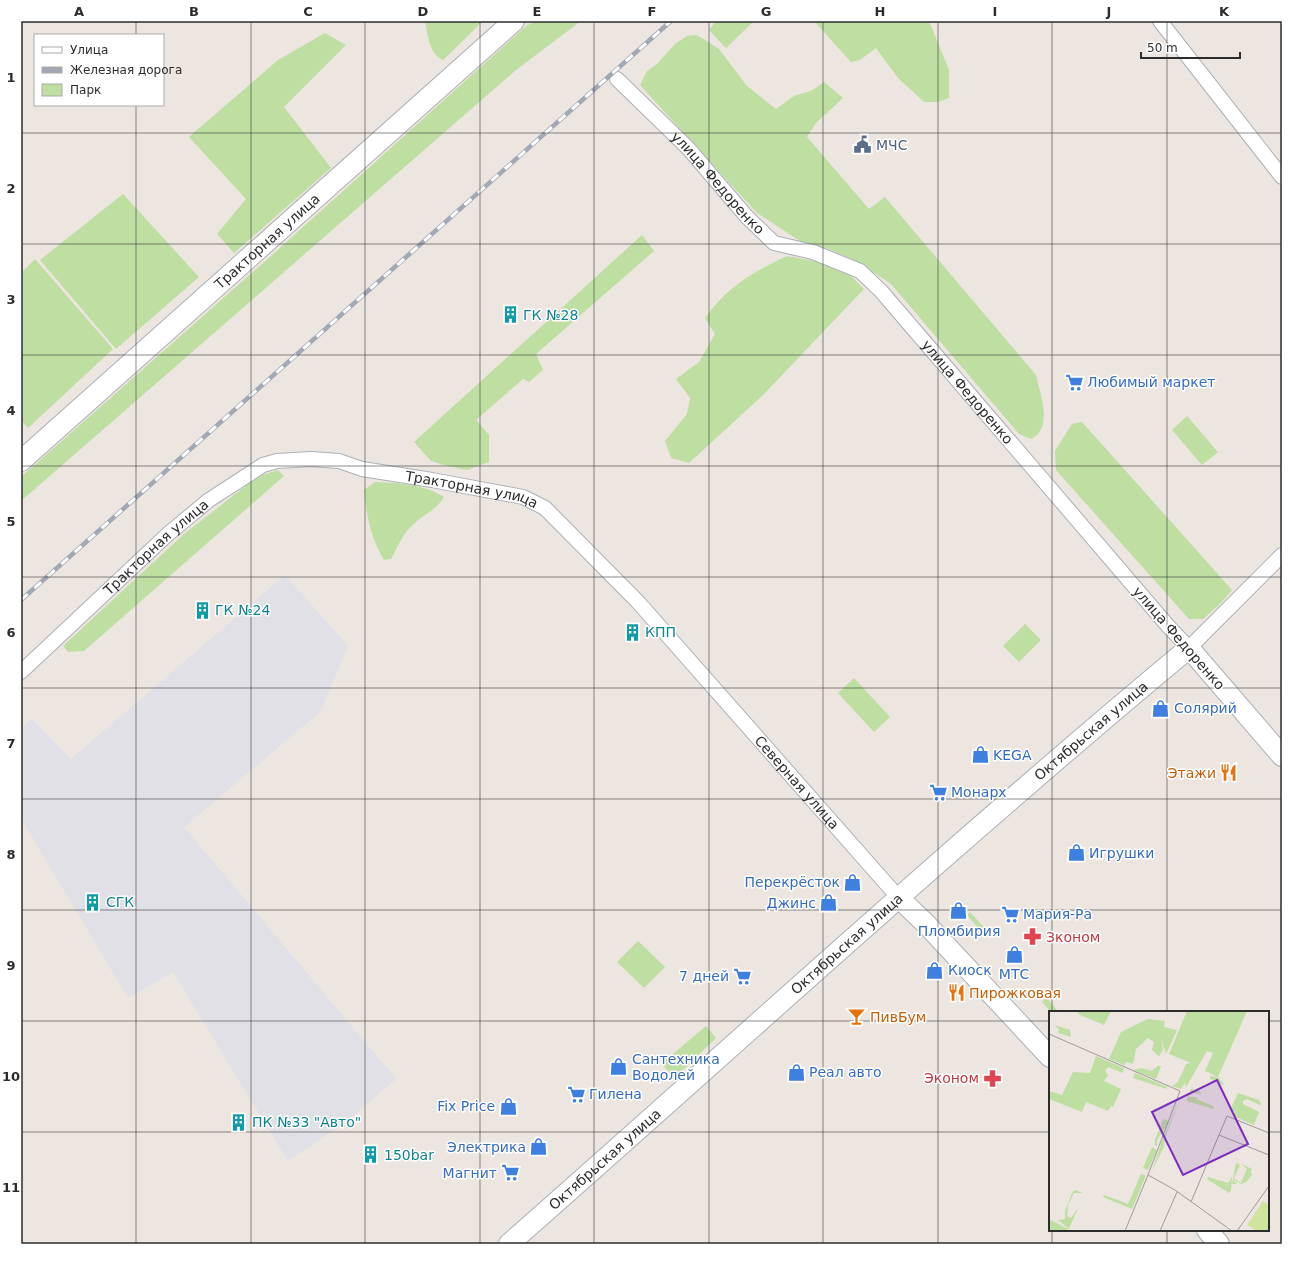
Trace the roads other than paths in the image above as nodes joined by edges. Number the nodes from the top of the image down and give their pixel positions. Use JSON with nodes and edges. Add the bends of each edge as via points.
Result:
{"nodes":[{"id":1,"x":514,"y":21,"type":"edge"},
{"id":2,"x":1160,"y":21,"type":"edge"},
{"id":3,"x":617,"y":79,"type":"dead end"},
{"id":4,"x":1282,"y":178,"type":"edge"},
{"id":5,"x":21,"y":461,"type":"edge"},
{"id":6,"x":545,"y":508,"type":"joint"},
{"id":7,"x":1282,"y":555,"type":"edge"},
{"id":8,"x":1189,"y":648,"type":"junction"},
{"id":9,"x":21,"y":672,"type":"edge"},
{"id":10,"x":1282,"y":756,"type":"edge"},
{"id":11,"x":898,"y":897,"type":"junction"},
{"id":12,"x":1049,"y":1056,"type":"edge"},
{"id":13,"x":1208,"y":1231,"type":"edge"},
{"id":14,"x":509,"y":1244,"type":"edge"},
{"id":15,"x":1219,"y":1244,"type":"edge"}],
"edges":[{"from":1,"to":5,"type":"main road","name":"Тракторная улица"},
{"from":2,"to":4,"type":"street"},
{"from":3,"to":8,"type":"street","name":"улица Федоренко","via":[[688,148],[774,243],[813,252],[860,271],[881,291]]},
{"from":6,"to":9,"type":"street","name":"Тракторная улица","via":[[523,497],[362,469],[339,461],[310,459],[277,461],[263,465],[208,500],[168,534]]},
{"from":6,"to":11,"type":"street","name":"Северная улица","via":[[646,611]]},
{"from":7,"to":8,"type":"street","via":[[1216,618]]},
{"from":8,"to":10,"type":"main road","name":"улица Федоренко"},
{"from":8,"to":11,"type":"main road","name":"Октябрьская улица"},
{"from":11,"to":12,"type":"main road","name":"Северная улица"},
{"from":11,"to":14,"type":"main road","name":"Октябрьская улица"},
{"from":13,"to":15,"type":"main road"}]}
